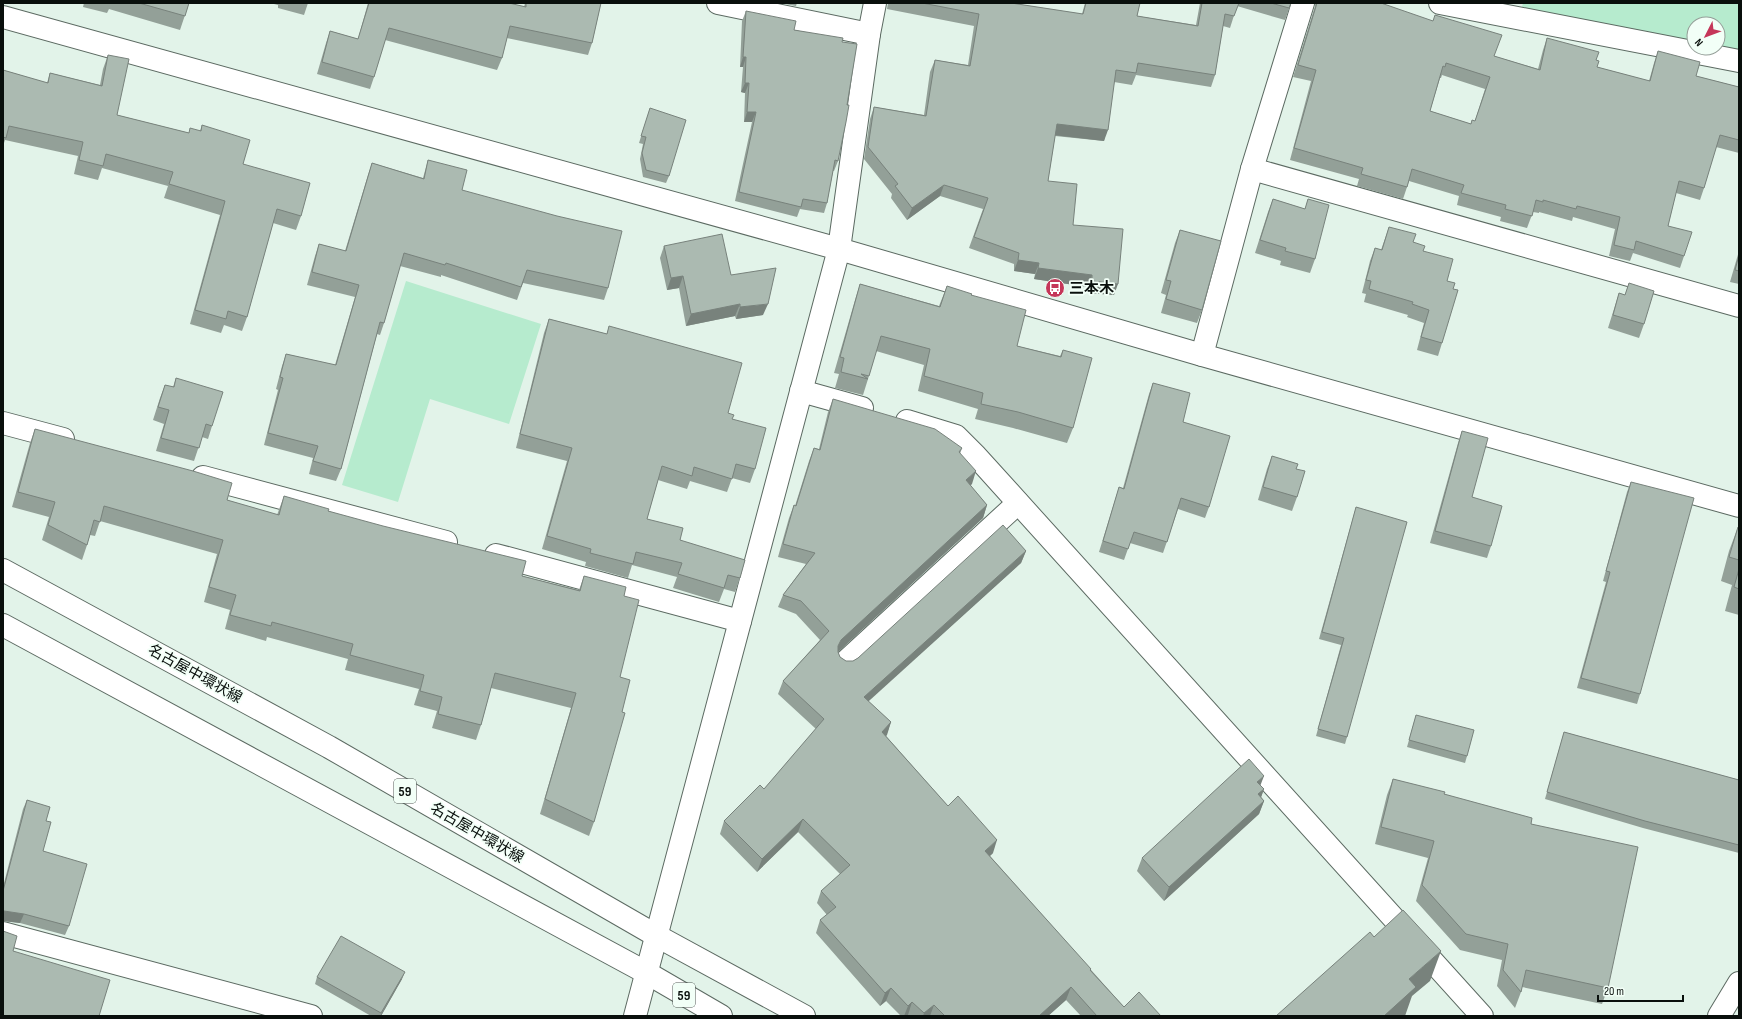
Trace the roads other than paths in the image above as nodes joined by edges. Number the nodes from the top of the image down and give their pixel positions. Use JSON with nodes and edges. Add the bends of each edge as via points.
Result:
{"nodes":[{"id":1,"x":718,"y":3,"type":"edge"},
{"id":2,"x":875,"y":3,"type":"edge"},
{"id":3,"x":1303,"y":3,"type":"edge"},
{"id":4,"x":1440,"y":3,"type":"edge"},
{"id":5,"x":3,"y":17,"type":"edge"},
{"id":6,"x":869,"y":34,"type":"junction"},
{"id":7,"x":1739,"y":61,"type":"edge"},
{"id":8,"x":1252,"y":169,"type":"junction"},
{"id":9,"x":839,"y":249,"type":"junction"},
{"id":10,"x":1739,"y":306,"type":"edge"},
{"id":11,"x":1202,"y":354,"type":"junction"},
{"id":12,"x":801,"y":391,"type":"junction"},
{"id":13,"x":3,"y":423,"type":"edge"},
{"id":14,"x":80,"y":444,"type":"edge"},
{"id":15,"x":187,"y":473,"type":"edge"},
{"id":16,"x":1018,"y":503,"type":"junction"},
{"id":17,"x":1739,"y":506,"type":"edge"},
{"id":18,"x":3,"y":570,"type":"edge"},
{"id":19,"x":740,"y":621,"type":"junction"},
{"id":20,"x":3,"y":625,"type":"edge"},
{"id":21,"x":845,"y":662,"type":"edge"},
{"id":22,"x":3,"y":933,"type":"edge"},
{"id":23,"x":657,"y":936,"type":"junction"},
{"id":24,"x":647,"y":974,"type":"junction"},
{"id":25,"x":1739,"y":983,"type":"edge"},
{"id":26,"x":311,"y":1016,"type":"edge"},
{"id":27,"x":635,"y":1016,"type":"edge"},
{"id":28,"x":721,"y":1016,"type":"edge"},
{"id":29,"x":804,"y":1016,"type":"edge"},
{"id":30,"x":1482,"y":1016,"type":"edge"},
{"id":31,"x":1719,"y":1016,"type":"edge"}],
"edges":[{"from":1,"to":6,"type":"street"},
{"from":2,"to":6,"type":"street"},
{"from":3,"to":8,"type":"street"},
{"from":4,"to":7,"type":"street"},
{"from":5,"to":9,"type":"street"},
{"from":6,"to":9,"type":"street"},
{"from":8,"to":10,"type":"street"},
{"from":8,"to":11,"type":"street"},
{"from":9,"to":11,"type":"street"},
{"from":9,"to":12,"type":"street"},
{"from":11,"to":17,"type":"street"},
{"from":12,"to":16,"type":"street","via":[[956,436]]},
{"from":12,"to":19,"type":"street"},
{"from":13,"to":14,"type":"street"},
{"from":15,"to":19,"type":"street"},
{"from":16,"to":21,"type":"street"},
{"from":16,"to":30,"type":"street"},
{"from":18,"to":23,"type":"street","name":"名古屋中環状線","number":"59","via":[[329,747]]},
{"from":19,"to":23,"type":"street"},
{"from":20,"to":24,"type":"street","number":"59"},
{"from":22,"to":26,"type":"street"},
{"from":23,"to":24,"type":"street"},
{"from":23,"to":29,"type":"street","name":"名古屋中環状線","number":"59"},
{"from":24,"to":27,"type":"street"},
{"from":24,"to":28,"type":"street","number":"59"},
{"from":25,"to":31,"type":"street"}]}
